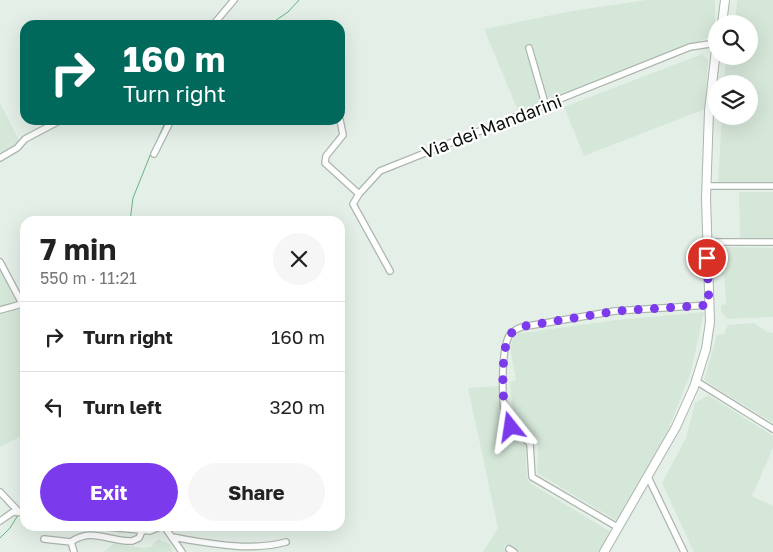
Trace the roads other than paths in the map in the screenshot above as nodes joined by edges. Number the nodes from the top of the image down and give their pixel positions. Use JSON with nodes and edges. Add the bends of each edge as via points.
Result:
{"nodes":[{"id":1,"x":234,"y":0,"type":"edge"},
{"id":2,"x":725,"y":0,"type":"edge"},
{"id":3,"x":723,"y":15,"type":"edge"},
{"id":4,"x":217,"y":20,"type":"edge"},
{"id":5,"x":708,"y":44,"type":"edge"},
{"id":6,"x":528,"y":48,"type":"dead end"},
{"id":7,"x":714,"y":65,"type":"edge"},
{"id":8,"x":546,"y":106,"type":"junction"},
{"id":9,"x":52,"y":125,"type":"edge"},
{"id":10,"x":168,"y":125,"type":"edge"},
{"id":11,"x":341,"y":125,"type":"edge"},
{"id":12,"x":154,"y":154,"type":"dead end"},
{"id":13,"x":0,"y":158,"type":"edge"},
{"id":14,"x":707,"y":186,"type":"junction"},
{"id":15,"x":773,"y":186,"type":"edge"},
{"id":16,"x":359,"y":194,"type":"junction"},
{"id":17,"x":706,"y":242,"type":"junction"},
{"id":18,"x":773,"y":242,"type":"edge"},
{"id":19,"x":0,"y":262,"type":"edge"},
{"id":20,"x":390,"y":272,"type":"dead end"},
{"id":21,"x":20,"y":299,"type":"edge"},
{"id":22,"x":709,"y":305,"type":"junction"},
{"id":23,"x":20,"y":307,"type":"edge"},
{"id":24,"x":0,"y":310,"type":"edge"},
{"id":25,"x":696,"y":381,"type":"junction"},
{"id":26,"x":773,"y":429,"type":"edge"},
{"id":27,"x":648,"y":476,"type":"junction"},
{"id":28,"x":0,"y":492,"type":"edge"},
{"id":29,"x":18,"y":511,"type":"joint"},
{"id":30,"x":0,"y":522,"type":"edge"},
{"id":31,"x":619,"y":528,"type":"junction"},
{"id":32,"x":142,"y":531,"type":"joint"},
{"id":33,"x":154,"y":531,"type":"edge"},
{"id":34,"x":167,"y":531,"type":"edge"},
{"id":35,"x":172,"y":537,"type":"junction"},
{"id":36,"x":44,"y":539,"type":"dead end"},
{"id":37,"x":71,"y":542,"type":"junction"},
{"id":38,"x":286,"y":542,"type":"dead end"},
{"id":39,"x":74,"y":552,"type":"edge"},
{"id":40,"x":182,"y":552,"type":"edge"},
{"id":41,"x":604,"y":552,"type":"edge"},
{"id":42,"x":684,"y":552,"type":"edge"}],
"edges":[{"from":1,"to":4,"type":"street"},
{"from":2,"to":3,"type":"main road"},
{"from":5,"to":8,"type":"street","name":"Via dei Mandarini","via":[[692,46]]},
{"from":6,"to":8,"type":"street"},
{"from":7,"to":14,"type":"main road"},
{"from":8,"to":16,"type":"street","name":"Via dei Mandarini","via":[[387,168]]},
{"from":9,"to":13,"type":"street","via":[[25,139]]},
{"from":10,"to":12,"type":"street"},
{"from":11,"to":16,"type":"street","via":[[343,133],[326,156],[325,163]]},
{"from":14,"to":15,"type":"street"},
{"from":14,"to":17,"type":"main road"},
{"from":16,"to":20,"type":"street","via":[[354,205]]},
{"from":17,"to":18,"type":"street"},
{"from":17,"to":22,"type":"main road"},
{"from":19,"to":21,"type":"street"},
{"from":22,"to":25,"type":"main road","via":[[707,343]]},
{"from":22,"to":31,"type":"street","via":[[617,311],[525,326],[514,330],[508,339],[503,385],[506,420],[530,444],[532,477]]},
{"from":23,"to":24,"type":"street"},
{"from":25,"to":26,"type":"street"},
{"from":25,"to":27,"type":"main road","via":[[676,427]]},
{"from":27,"to":31,"type":"main road"},
{"from":27,"to":42,"type":"street"},
{"from":28,"to":29,"type":"street"},
{"from":29,"to":30,"type":"street"},
{"from":31,"to":41,"type":"main road"},
{"from":32,"to":33,"type":"street"},
{"from":32,"to":37,"type":"street","via":[[139,538],[132,541],[87,534]]},
{"from":34,"to":35,"type":"street"},
{"from":35,"to":38,"type":"street","via":[[240,547]]},
{"from":35,"to":40,"type":"street"},
{"from":36,"to":37,"type":"street"},
{"from":37,"to":39,"type":"street"}]}
